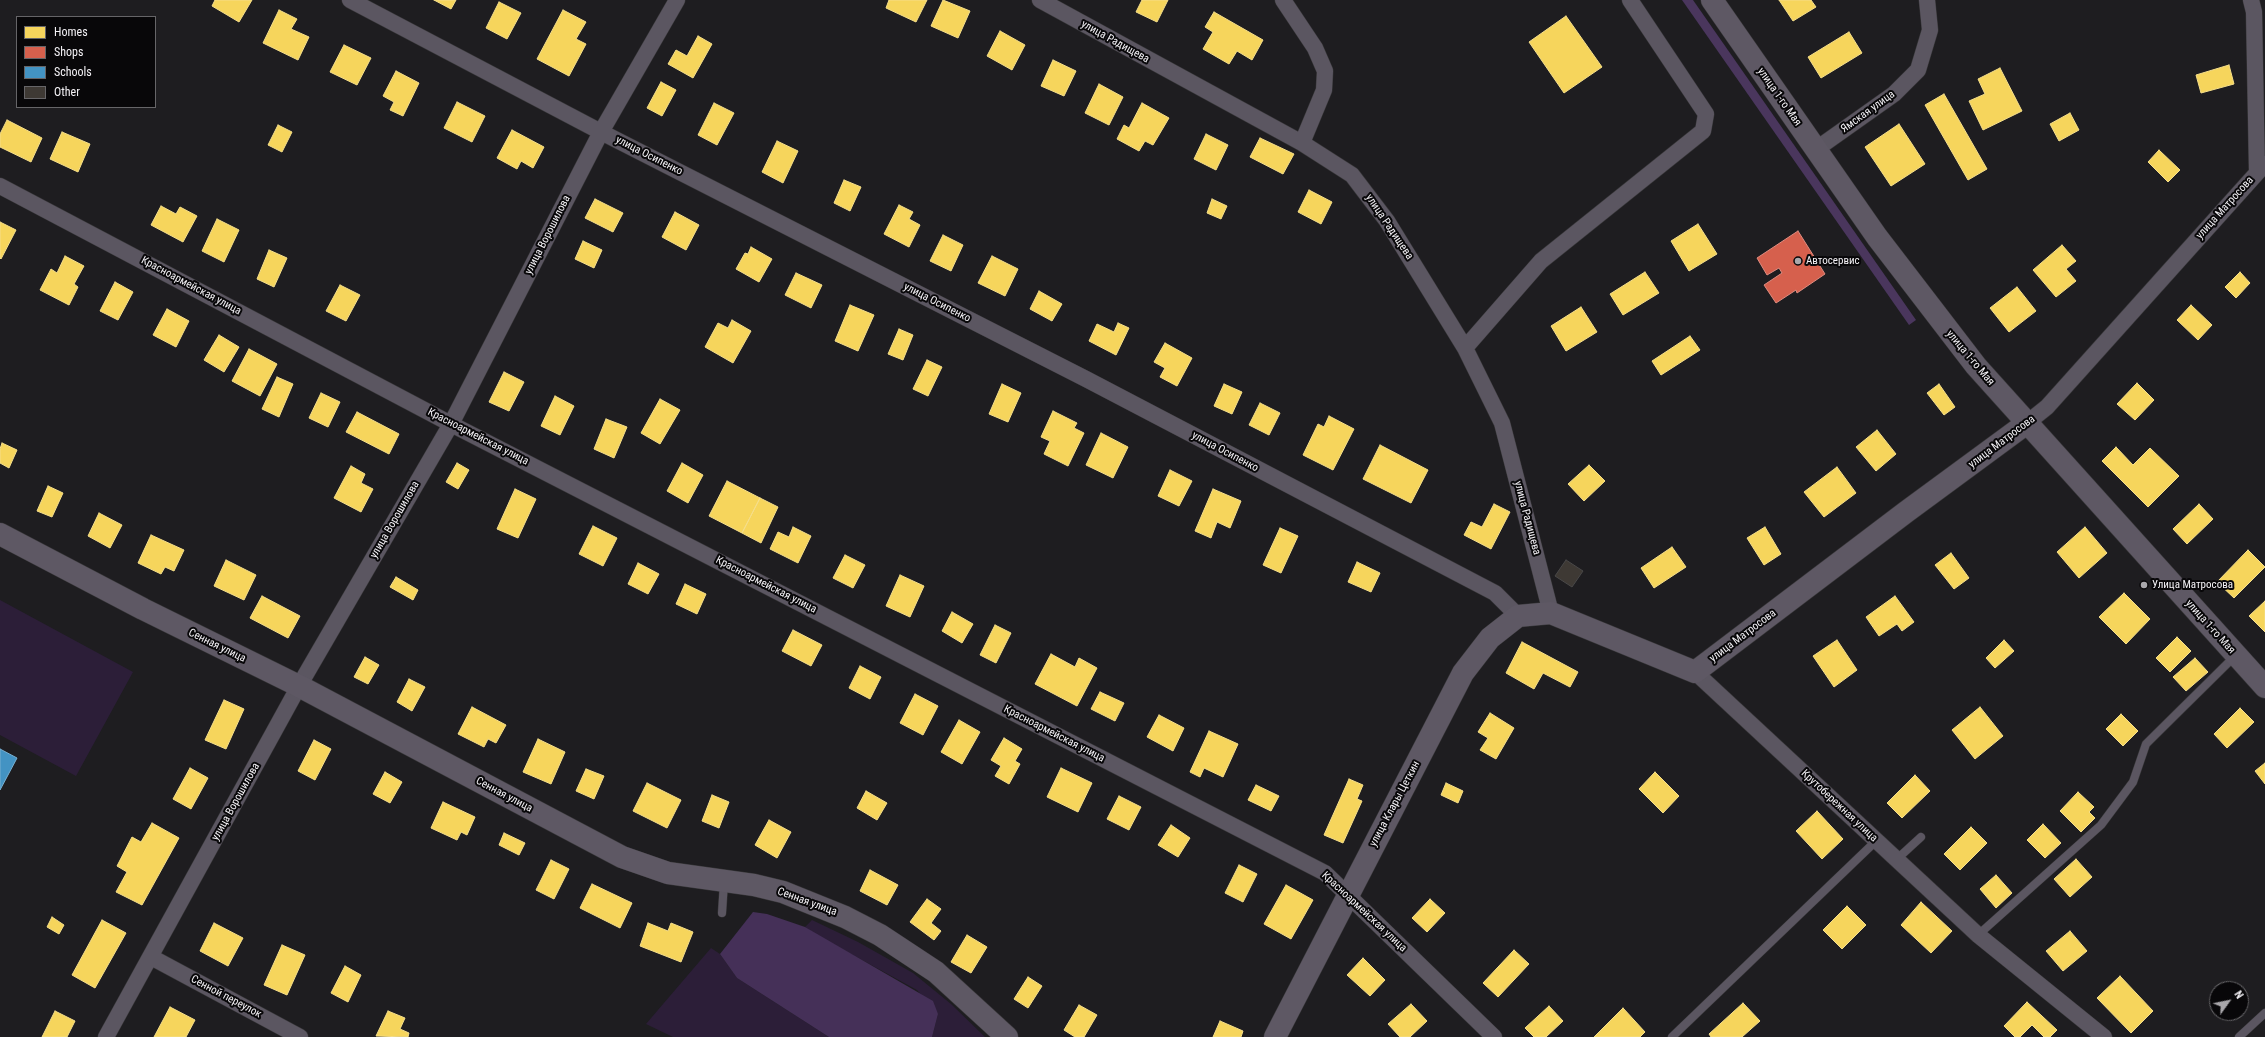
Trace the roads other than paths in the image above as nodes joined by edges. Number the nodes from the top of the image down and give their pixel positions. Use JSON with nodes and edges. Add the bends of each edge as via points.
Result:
{"nodes":[{"id":1,"x":350,"y":0,"type":"edge"},
{"id":2,"x":677,"y":0,"type":"edge"},
{"id":3,"x":1040,"y":0,"type":"edge"},
{"id":4,"x":1283,"y":0,"type":"edge"},
{"id":5,"x":1630,"y":0,"type":"edge"},
{"id":6,"x":1712,"y":0,"type":"edge"},
{"id":7,"x":1927,"y":0,"type":"edge"},
{"id":8,"x":2256,"y":10,"type":"edge"},
{"id":9,"x":601,"y":132,"type":"junction"},
{"id":10,"x":1302,"y":143,"type":"junction"},
{"id":11,"x":1816,"y":150,"type":"junction"},
{"id":12,"x":2261,"y":168,"type":"edge"},
{"id":13,"x":0,"y":186,"type":"edge"},
{"id":14,"x":1464,"y":348,"type":"junction"},
{"id":15,"x":2027,"y":423,"type":"junction"},
{"id":16,"x":452,"y":424,"type":"junction"},
{"id":17,"x":0,"y":534,"type":"edge"},
{"id":18,"x":1551,"y":613,"type":"junction"},
{"id":19,"x":1518,"y":616,"type":"junction"},
{"id":20,"x":2236,"y":655,"type":"junction"},
{"id":21,"x":1695,"y":672,"type":"junction"},
{"id":22,"x":299,"y":686,"type":"junction"},
{"id":23,"x":2265,"y":687,"type":"edge"},
{"id":24,"x":1921,"y":837,"type":"dead end"},
{"id":25,"x":1877,"y":840,"type":"junction"},
{"id":26,"x":1897,"y":859,"type":"junction"},
{"id":27,"x":724,"y":881,"type":"junction"},
{"id":28,"x":1348,"y":894,"type":"junction"},
{"id":29,"x":722,"y":913,"type":"dead end"},
{"id":30,"x":1978,"y":935,"type":"junction"},
{"id":31,"x":151,"y":957,"type":"junction"},
{"id":32,"x":2265,"y":1013,"type":"edge"},
{"id":33,"x":106,"y":1037,"type":"edge"},
{"id":34,"x":300,"y":1037,"type":"edge"},
{"id":35,"x":1007,"y":1037,"type":"edge"},
{"id":36,"x":1275,"y":1037,"type":"edge"},
{"id":37,"x":1494,"y":1037,"type":"edge"},
{"id":38,"x":1672,"y":1037,"type":"edge"},
{"id":39,"x":2104,"y":1037,"type":"edge"},
{"id":40,"x":2239,"y":1037,"type":"edge"}],
"edges":[{"from":1,"to":9,"type":"street","name":"улица Осипенко"},
{"from":2,"to":9,"type":"street","name":"улица Ворошилова"},
{"from":3,"to":10,"type":"street","name":"улица Радищева"},
{"from":4,"to":10,"type":"street","via":[[1315,48],[1325,71],[1324,90]]},
{"from":5,"to":14,"type":"street","via":[[1706,114],[1703,131],[1541,261]]},
{"from":6,"to":11,"type":"street","name":"улица 1-го Мая"},
{"from":7,"to":11,"type":"street","name":"Ямская улица","via":[[1930,30],[1918,70],[1894,94]]},
{"from":8,"to":12,"type":"street"},
{"from":9,"to":16,"type":"street","name":"улица Ворошилова"},
{"from":9,"to":19,"type":"street","name":"улица Осипенко","via":[[1086,379],[1488,589]]},
{"from":10,"to":14,"type":"street","name":"улица Радищева","via":[[1352,175],[1387,221]]},
{"from":11,"to":15,"type":"street","name":"улица 1-го Мая","via":[[1932,311],[1976,366]]},
{"from":12,"to":15,"type":"street","name":"улица Матросова","via":[[2047,407]]},
{"from":13,"to":16,"type":"street","name":"Красноармейская улица"},
{"from":14,"to":18,"type":"street","name":"улица Радищева","via":[[1502,423]]},
{"from":15,"to":20,"type":"street","name":"улица 1-го Мая"},
{"from":15,"to":21,"type":"street","name":"улица Матросова"},
{"from":16,"to":22,"type":"street","name":"улица Ворошилова"},
{"from":16,"to":28,"type":"street","name":"Красноармейская улица","via":[[1325,873]]},
{"from":17,"to":22,"type":"street","name":"Сенная улица","via":[[143,609]]},
{"from":18,"to":19,"type":"street"},
{"from":18,"to":21,"type":"street","name":"Крутобережная улица"},
{"from":19,"to":28,"type":"street","name":"улица Клары Цеткин","via":[[1490,638],[1463,673]]},
{"from":20,"to":23,"type":"street","name":"улица 1-го Мая"},
{"from":20,"to":30,"type":"lane","via":[[2146,744],[2133,782],[2101,825]]},
{"from":21,"to":25,"type":"street","name":"Крутобережная улица"},
{"from":22,"to":27,"type":"street","name":"Сенная улица","via":[[622,857],[668,873]]},
{"from":22,"to":31,"type":"street","name":"улица Ворошилова"},
{"from":24,"to":26,"type":"lane"},
{"from":25,"to":26,"type":"street","name":"Крутобережная улица"},
{"from":25,"to":38,"type":"lane"},
{"from":26,"to":30,"type":"street","name":"Крутобережная улица"},
{"from":27,"to":29,"type":"lane"},
{"from":27,"to":35,"type":"street","name":"Сенная улица","via":[[783,892],[880,934],[936,972]]},
{"from":28,"to":36,"type":"street","name":"улица Клары Цеткин"},
{"from":28,"to":37,"type":"street","name":"Красноармейская улица"},
{"from":30,"to":39,"type":"street","name":"Крутобережная улица"},
{"from":31,"to":33,"type":"street","name":"улица Ворошилова"},
{"from":31,"to":34,"type":"street","name":"Сенной переулок"},
{"from":32,"to":40,"type":"lane"}]}
